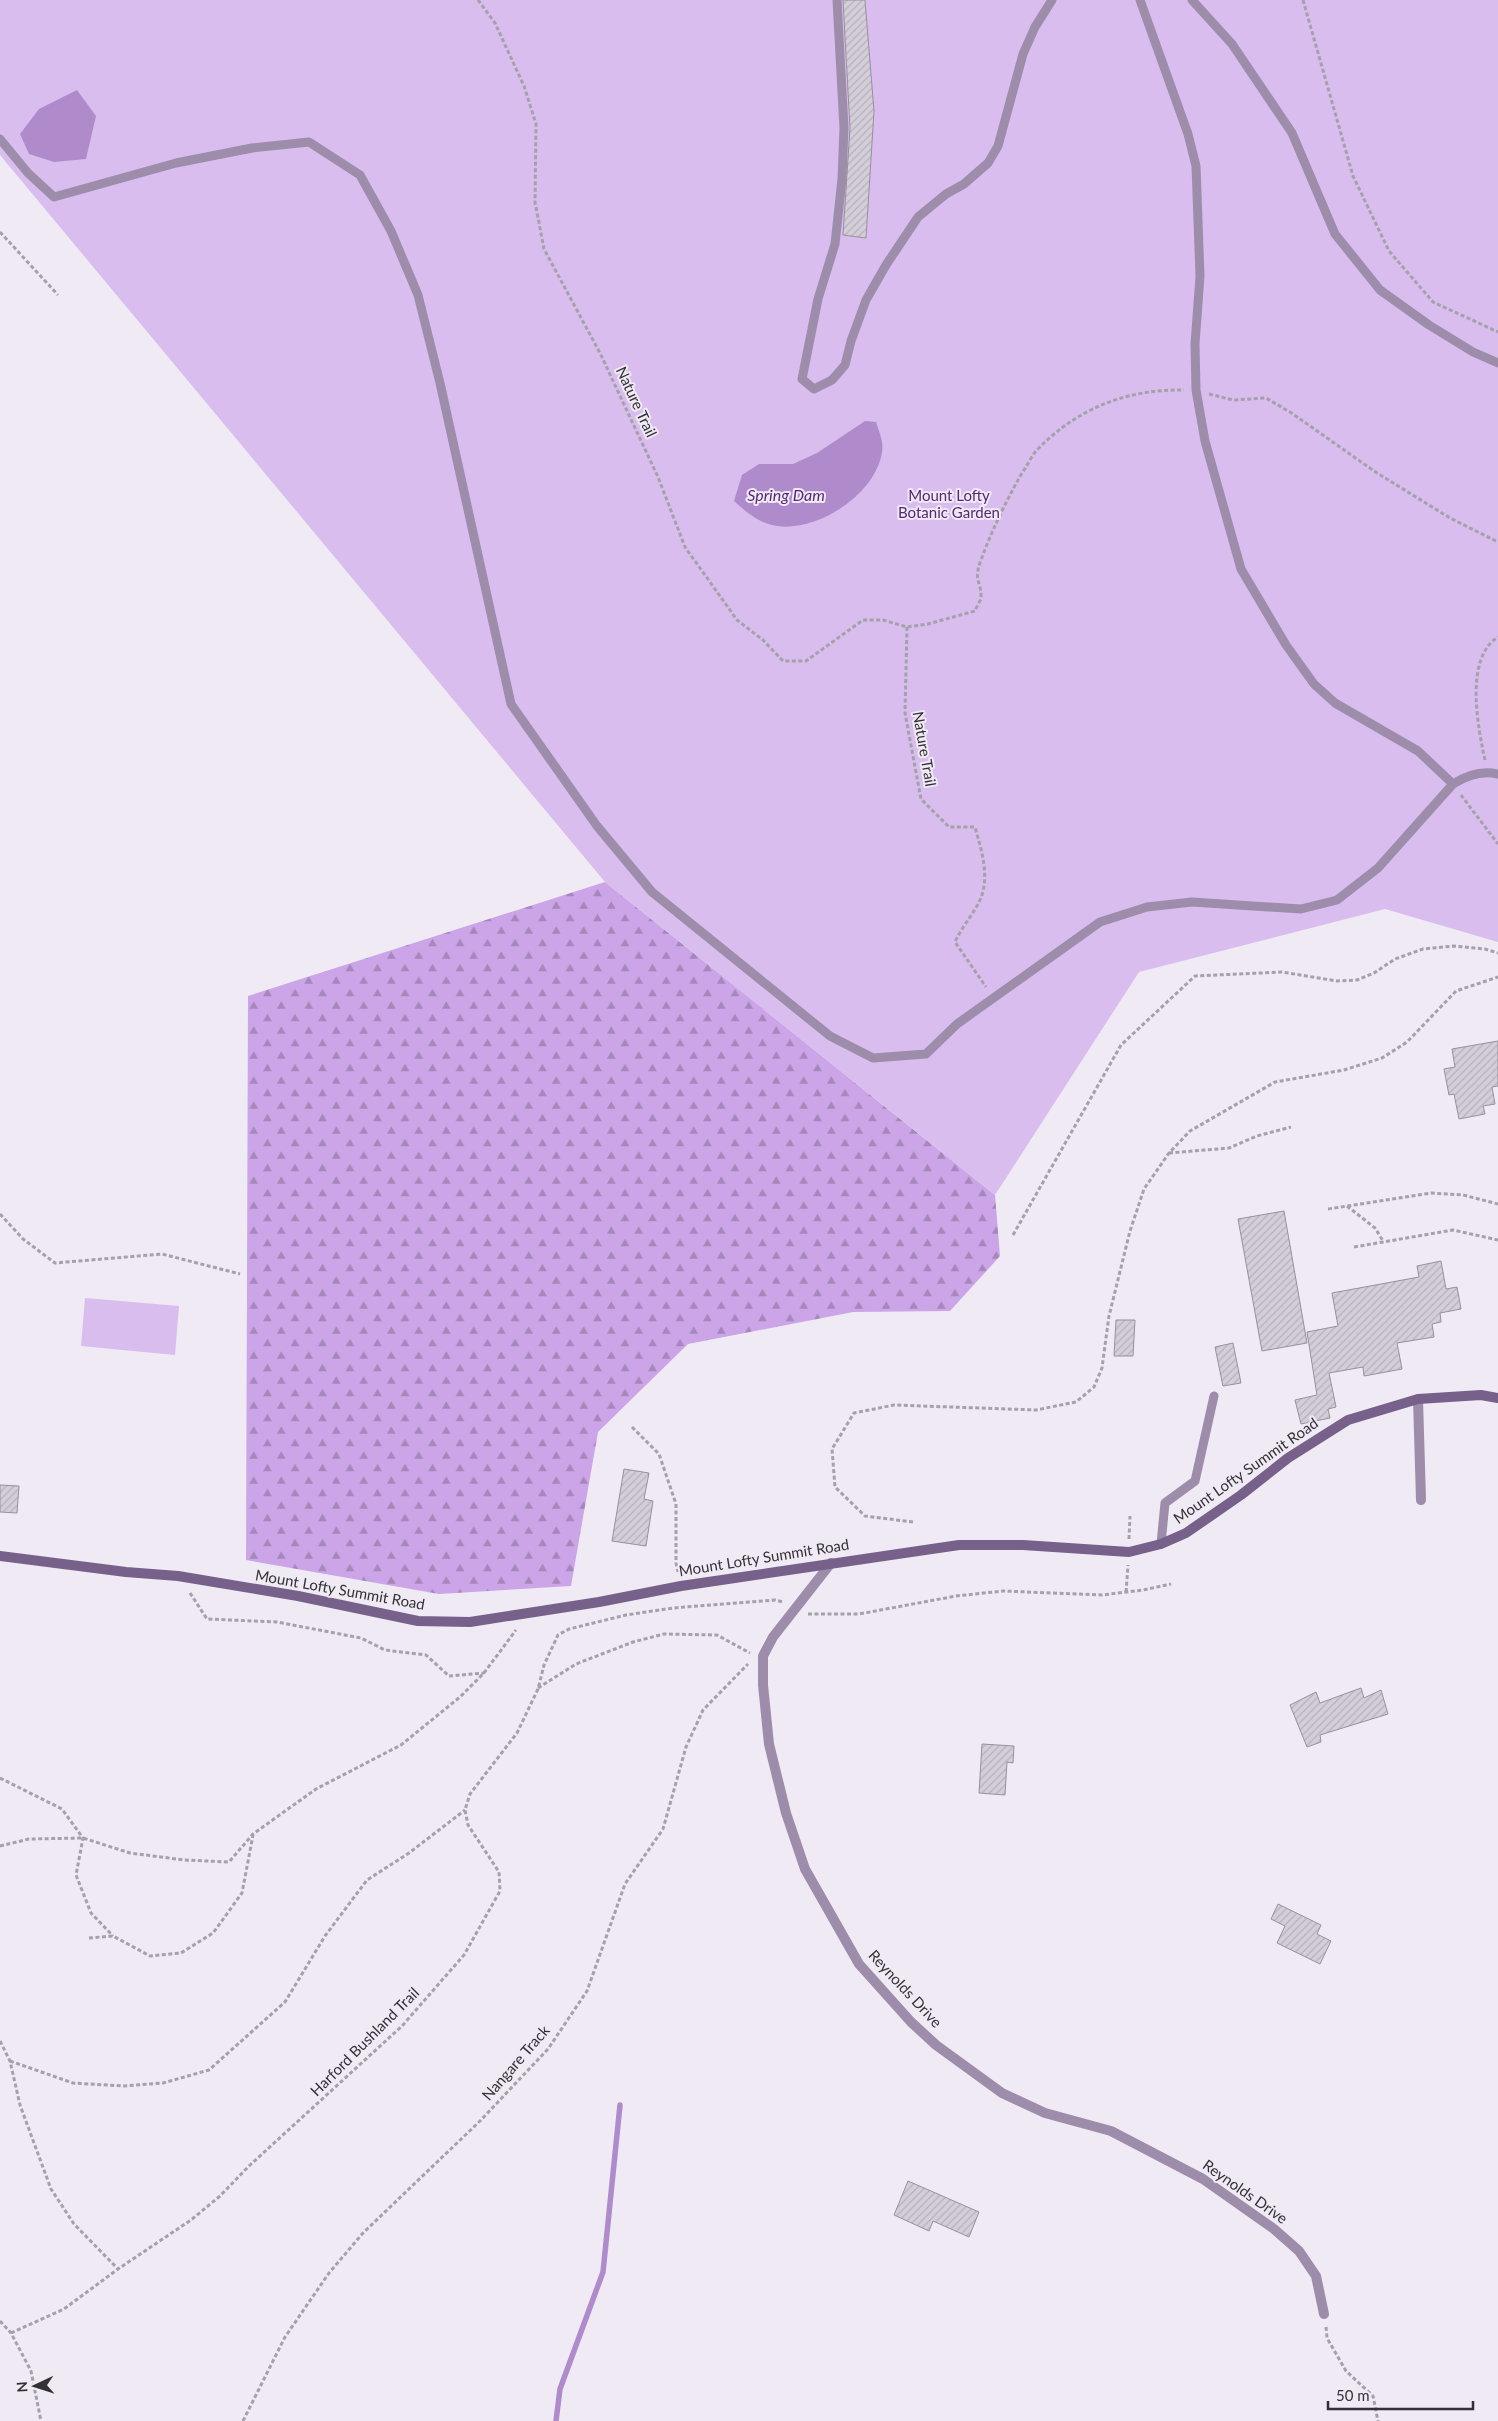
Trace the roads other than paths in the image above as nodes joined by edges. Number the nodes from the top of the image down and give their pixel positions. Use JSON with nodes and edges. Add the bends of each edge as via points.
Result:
{"nodes":[{"id":1,"x":838,"y":0,"type":"edge"},
{"id":2,"x":1052,"y":0,"type":"edge"},
{"id":3,"x":1140,"y":0,"type":"edge"},
{"id":4,"x":1192,"y":0,"type":"edge"},
{"id":5,"x":0,"y":139,"type":"edge"},
{"id":6,"x":1498,"y":363,"type":"edge"},
{"id":7,"x":1498,"y":774,"type":"edge"},
{"id":8,"x":1453,"y":784,"type":"junction"},
{"id":9,"x":1214,"y":1396,"type":"dead end"},
{"id":10,"x":1498,"y":1398,"type":"edge"},
{"id":11,"x":1418,"y":1399,"type":"junction"},
{"id":12,"x":1421,"y":1500,"type":"dead end"},
{"id":13,"x":1161,"y":1544,"type":"junction"},
{"id":14,"x":0,"y":1556,"type":"edge"},
{"id":15,"x":831,"y":1563,"type":"junction"},
{"id":16,"x":1324,"y":2314,"type":"road end"}],
"edges":[{"from":1,"to":2,"type":"lane","via":[[844,128],[842,179],[835,244],[818,299],[802,379],[814,388],[832,380],[845,365],[866,300],[918,217],[988,163],[998,146],[1023,54]]},
{"from":3,"to":8,"type":"lane","via":[[1188,134],[1196,166],[1200,276],[1195,344],[1196,390],[1205,441],[1240,569],[1314,684],[1335,703],[1418,751]]},
{"from":4,"to":6,"type":"lane","via":[[1232,44],[1292,133],[1335,234],[1380,290],[1429,325]]},
{"from":5,"to":8,"type":"lane","via":[[28,173],[54,196],[176,163],[252,148],[309,142],[360,175],[391,231],[418,295],[511,704],[597,826],[659,898],[830,1036],[873,1058],[926,1054],[957,1024],[1100,922],[1147,908],[1192,902],[1302,909],[1337,900],[1378,868]]},
{"from":7,"to":8,"type":"lane","via":[[1488,771],[1467,775]]},
{"from":9,"to":13,"type":"lane","via":[[1195,1481],[1165,1503]]},
{"from":10,"to":11,"type":"main road","name":"Mount Lofty Summit Road","via":[[1482,1395]]},
{"from":11,"to":12,"type":"street"},
{"from":11,"to":13,"type":"main road","name":"Mount Lofty Summit Road","via":[[1348,1420],[1288,1458],[1186,1533]]},
{"from":13,"to":15,"type":"main road","name":"Mount Lofty Summit Road","via":[[1129,1552],[1023,1545],[959,1545]]},
{"from":14,"to":15,"type":"main road","name":"Mount Lofty Summit Road","via":[[178,1576],[418,1621],[470,1622]]},
{"from":15,"to":16,"type":"street","name":"Reynolds Drive","via":[[773,1637],[763,1656],[769,1744],[804,1869],[859,1964],[923,2034],[1002,2092],[1045,2113],[1111,2132],[1202,2178],[1274,2229],[1299,2251],[1316,2276]]}]}
